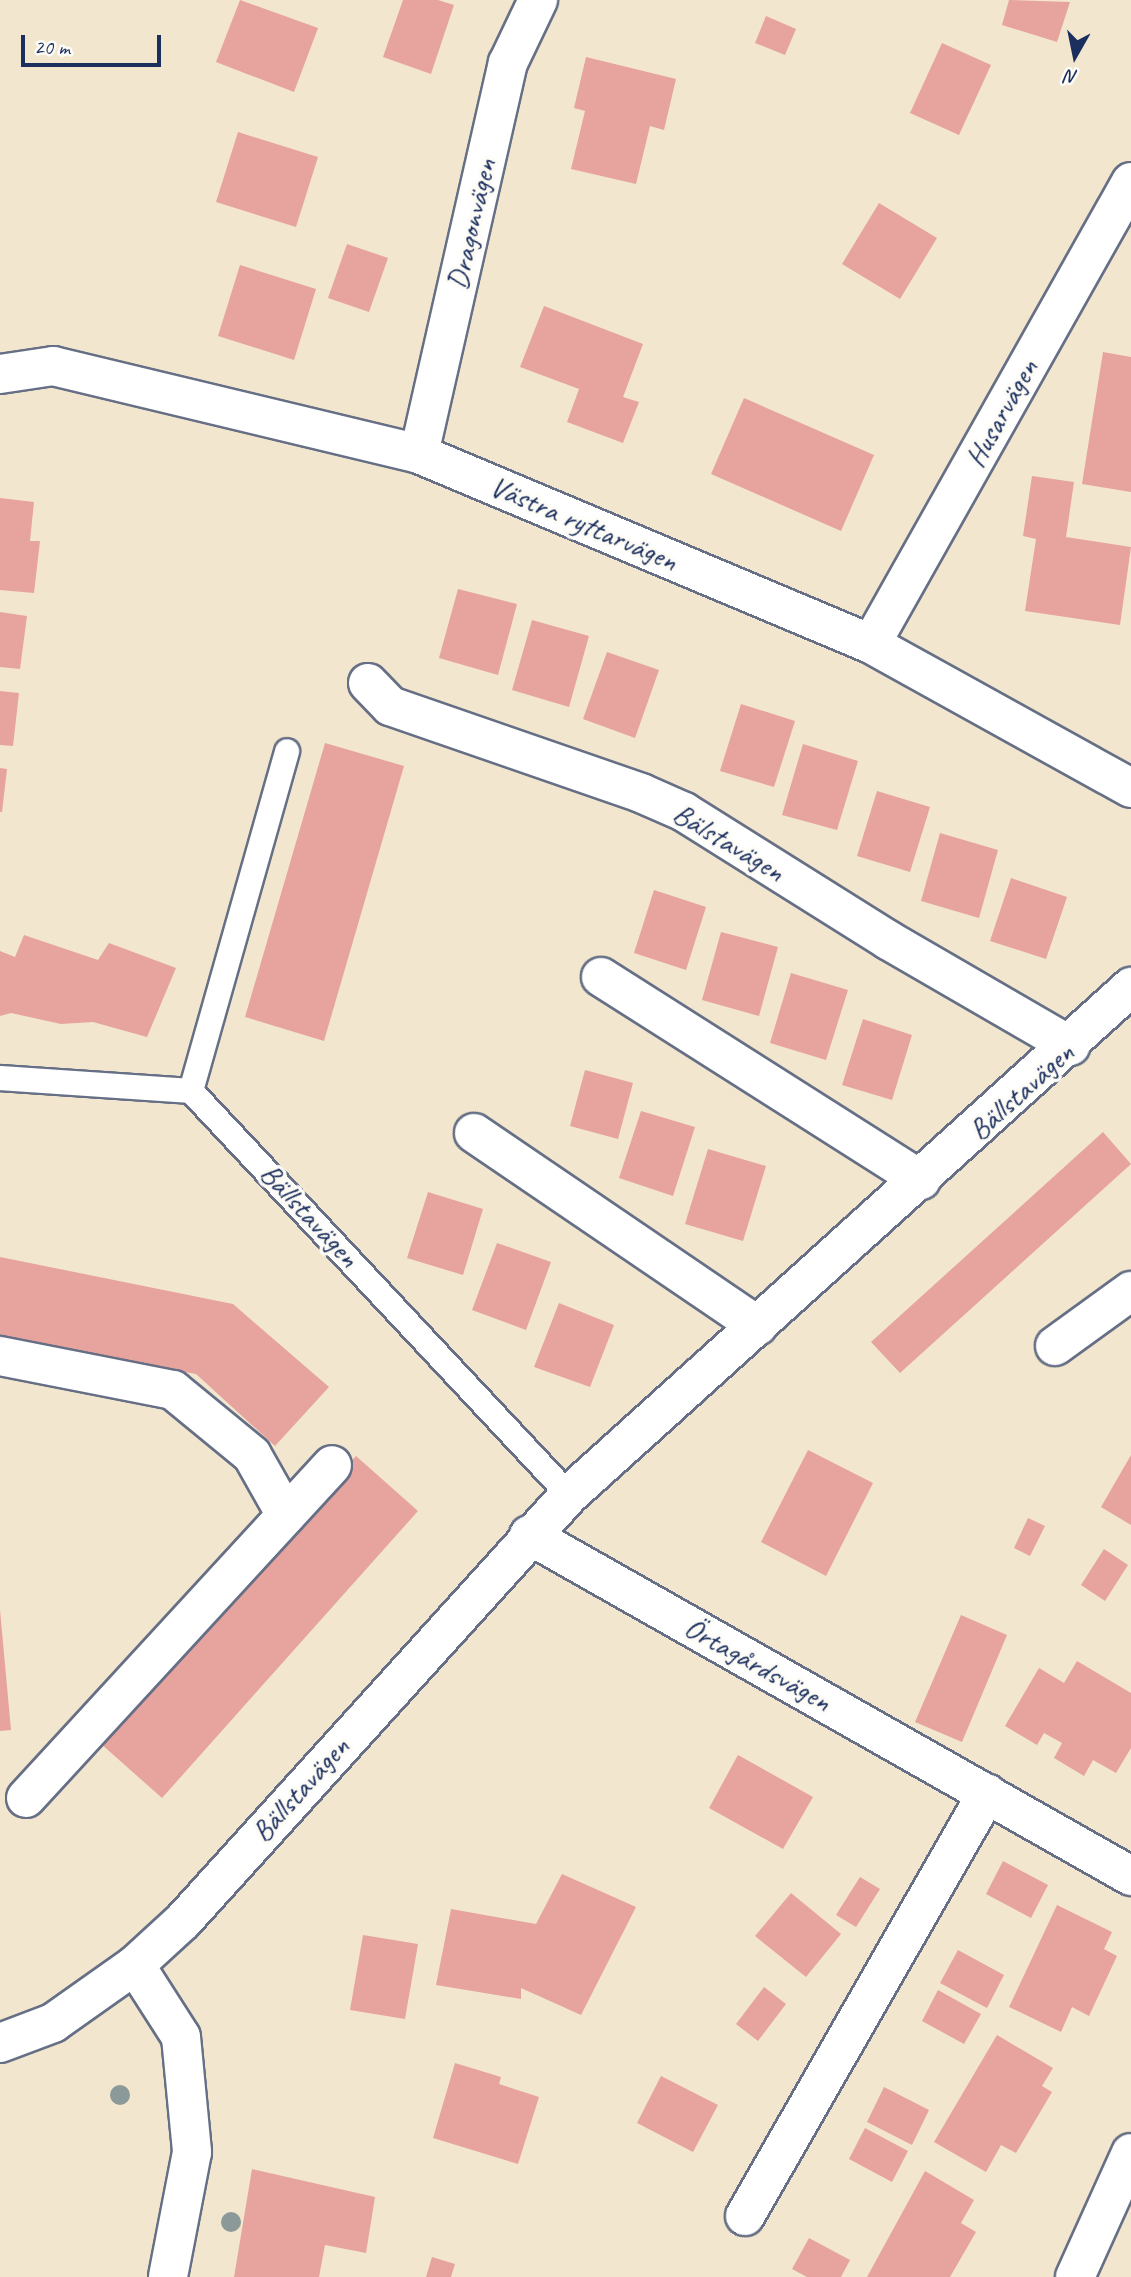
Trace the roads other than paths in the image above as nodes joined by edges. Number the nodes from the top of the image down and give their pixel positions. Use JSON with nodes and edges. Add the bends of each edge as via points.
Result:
{"nodes":[{"id":1,"x":538,"y":0,"type":"edge"},
{"id":2,"x":1131,"y":182,"type":"edge"},
{"id":3,"x":0,"y":374,"type":"edge"},
{"id":4,"x":419,"y":454,"type":"junction"},
{"id":5,"x":871,"y":644,"type":"junction"},
{"id":6,"x":368,"y":683,"type":"dead end"},
{"id":7,"x":287,"y":751,"type":"dead end"},
{"id":8,"x":1131,"y":788,"type":"edge"},
{"id":9,"x":601,"y":977,"type":"dead end"},
{"id":10,"x":1127,"y":1002,"type":"edge"},
{"id":11,"x":1071,"y":1046,"type":"junction"},
{"id":12,"x":0,"y":1077,"type":"edge"},
{"id":13,"x":191,"y":1091,"type":"junction"},
{"id":14,"x":474,"y":1132,"type":"dead end"},
{"id":15,"x":921,"y":1180,"type":"junction"},
{"id":16,"x":1131,"y":1291,"type":"edge"},
{"id":17,"x":758,"y":1326,"type":"junction"},
{"id":18,"x":1055,"y":1346,"type":"dead end"},
{"id":19,"x":0,"y":1356,"type":"edge"},
{"id":20,"x":332,"y":1465,"type":"dead end"},
{"id":21,"x":569,"y":1495,"type":"junction"},
{"id":22,"x":286,"y":1515,"type":"junction"},
{"id":23,"x":529,"y":1535,"type":"junction"},
{"id":24,"x":987,"y":1793,"type":"junction"},
{"id":25,"x":26,"y":1798,"type":"dead end"},
{"id":26,"x":1131,"y":1876,"type":"edge"},
{"id":27,"x":135,"y":1965,"type":"junction"},
{"id":28,"x":0,"y":2043,"type":"edge"},
{"id":29,"x":1131,"y":2153,"type":"edge"},
{"id":30,"x":745,"y":2216,"type":"dead end"},
{"id":31,"x":168,"y":2277,"type":"edge"},
{"id":32,"x":1076,"y":2277,"type":"edge"}],
"edges":[{"from":1,"to":4,"type":"street","name":"Dragonvägen","via":[[508,63]]},
{"from":2,"to":5,"type":"street","name":"Husarvägen"},
{"from":3,"to":4,"type":"street","name":"Västra ryttarvägen","via":[[53,366]]},
{"from":4,"to":5,"type":"street","name":"Västra ryttarvägen"},
{"from":5,"to":8,"type":"street","name":"Västra ryttarvägen"},
{"from":6,"to":11,"type":"street","name":"Bälstavägen","via":[[390,706],[684,812],[888,940]]},
{"from":7,"to":13,"type":"lane"},
{"from":9,"to":15,"type":"street"},
{"from":10,"to":11,"type":"street","name":"Bällstavägen"},
{"from":11,"to":15,"type":"street","name":"Bällstavägen"},
{"from":12,"to":13,"type":"lane"},
{"from":13,"to":21,"type":"lane","name":"Bällstavägen"},
{"from":14,"to":17,"type":"street"},
{"from":15,"to":17,"type":"street","name":"Bällstavägen"},
{"from":16,"to":18,"type":"street"},
{"from":17,"to":21,"type":"street","name":"Bällstavägen"},
{"from":19,"to":22,"type":"street","via":[[173,1390],[252,1455]]},
{"from":20,"to":22,"type":"street"},
{"from":21,"to":23,"type":"street","name":"Bällstavägen"},
{"from":22,"to":25,"type":"street"},
{"from":23,"to":24,"type":"street","name":"Örtagårdsvägen"},
{"from":23,"to":27,"type":"street","name":"Bällstavägen","via":[[183,1921]]},
{"from":24,"to":26,"type":"street","name":"Örtagårdsvägen"},
{"from":24,"to":30,"type":"street"},
{"from":27,"to":28,"type":"street","name":"Bällstavägen","via":[[53,2023]]},
{"from":27,"to":31,"type":"street","via":[[181,2037],[192,2152]]},
{"from":29,"to":32,"type":"street"}]}
